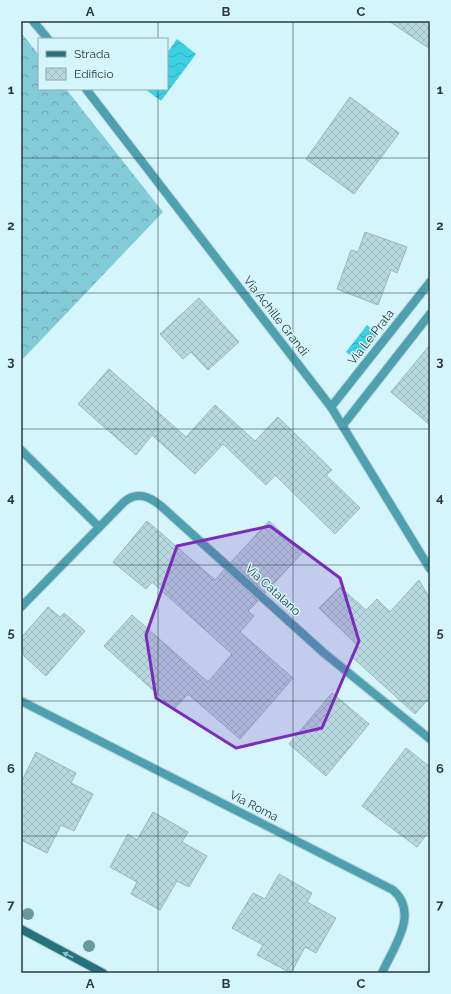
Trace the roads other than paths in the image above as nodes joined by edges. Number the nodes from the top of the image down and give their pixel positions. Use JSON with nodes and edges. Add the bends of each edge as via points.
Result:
{"nodes":[{"id":1,"x":33,"y":21,"type":"edge"},
{"id":2,"x":47,"y":38,"type":"edge"},
{"id":3,"x":87,"y":90,"type":"edge"},
{"id":4,"x":430,"y":282,"type":"edge"},
{"id":5,"x":430,"y":314,"type":"edge"},
{"id":6,"x":331,"y":407,"type":"junction"},
{"id":7,"x":343,"y":425,"type":"junction"},
{"id":8,"x":21,"y":450,"type":"edge"},
{"id":9,"x":99,"y":527,"type":"junction"},
{"id":10,"x":430,"y":569,"type":"edge"},
{"id":11,"x":21,"y":607,"type":"edge"},
{"id":12,"x":21,"y":701,"type":"edge"},
{"id":13,"x":430,"y":739,"type":"edge"},
{"id":14,"x":21,"y":929,"type":"edge"},
{"id":15,"x":103,"y":973,"type":"edge"},
{"id":16,"x":382,"y":973,"type":"edge"}],
"edges":[{"from":1,"to":2,"type":"street"},
{"from":3,"to":6,"type":"street","name":"Via Achille Grandi"},
{"from":4,"to":6,"type":"street","name":"Via Le Prata"},
{"from":5,"to":7,"type":"street"},
{"from":6,"to":7,"type":"street","name":"Via Achille Grandi"},
{"from":7,"to":10,"type":"street","name":"Via Achille Grandi"},
{"from":8,"to":9,"type":"street"},
{"from":9,"to":11,"type":"street","name":"Via Catalano"},
{"from":9,"to":13,"type":"street","name":"Via Catalano","via":[[132,496],[142,495],[152,499],[324,653]]},
{"from":12,"to":16,"type":"street","name":"Via Roma","via":[[393,890],[404,903],[406,916]]},
{"from":15,"to":14,"type":"main road","one_way":true}]}
